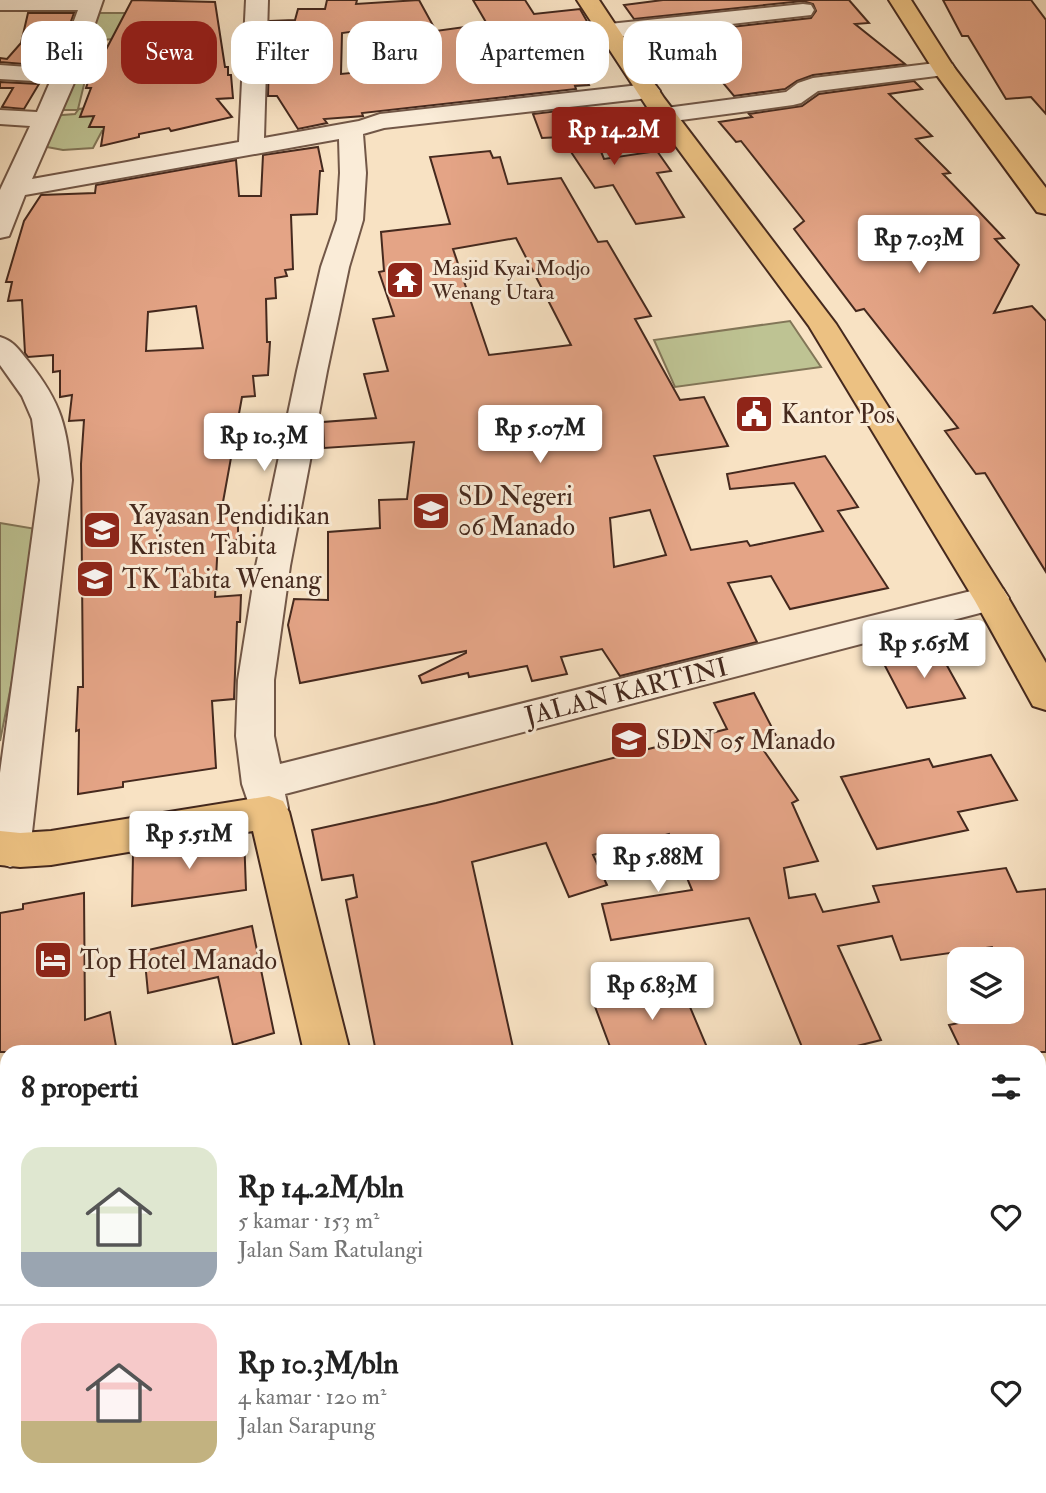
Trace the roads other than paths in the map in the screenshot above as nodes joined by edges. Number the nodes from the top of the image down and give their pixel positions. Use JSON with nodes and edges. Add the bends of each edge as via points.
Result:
{"nodes":[{"id":1,"x":257,"y":0,"type":"edge"},
{"id":2,"x":588,"y":0,"type":"edge"},
{"id":3,"x":900,"y":0,"type":"edge"},
{"id":4,"x":92,"y":1,"type":"edge"},
{"id":5,"x":0,"y":4,"type":"edge"},
{"id":6,"x":803,"y":10,"type":"dead end"},
{"id":7,"x":85,"y":21,"type":"edge"},
{"id":8,"x":602,"y":21,"type":"edge"},
{"id":9,"x":609,"y":31,"type":"joint"},
{"id":10,"x":944,"y":69,"type":"junction"},
{"id":11,"x":0,"y":72,"type":"edge"},
{"id":12,"x":21,"y":73,"type":"edge"},
{"id":13,"x":62,"y":84,"type":"edge"},
{"id":14,"x":649,"y":105,"type":"junction"},
{"id":15,"x":0,"y":117,"type":"edge"},
{"id":16,"x":46,"y":120,"type":"junction"},
{"id":17,"x":358,"y":128,"type":"junction"},
{"id":18,"x":251,"y":147,"type":"junction"},
{"id":19,"x":10,"y":183,"type":"edge"},
{"id":20,"x":1046,"y":206,"type":"edge"},
{"id":21,"x":0,"y":230,"type":"edge"},
{"id":22,"x":815,"y":310,"type":"junction"},
{"id":23,"x":0,"y":346,"type":"edge"},
{"id":24,"x":991,"y":598,"type":"junction"},
{"id":25,"x":1046,"y":676,"type":"edge"},
{"id":26,"x":1046,"y":696,"type":"edge"},
{"id":27,"x":266,"y":798,"type":"junction"},
{"id":28,"x":5,"y":849,"type":"edge"},
{"id":29,"x":325,"y":1045,"type":"edge"}],
"edges":[{"from":1,"to":18,"type":"street"},
{"from":2,"to":8,"type":"main road"},
{"from":3,"to":10,"type":"main road"},
{"from":4,"to":5,"type":"street"},
{"from":4,"to":7,"type":"street"},
{"from":6,"to":9,"type":"street"},
{"from":9,"to":14,"type":"main road"},
{"from":10,"to":14,"type":"street","via":[[827,83],[806,88],[793,98]]},
{"from":10,"to":20,"type":"main road"},
{"from":11,"to":12,"type":"street"},
{"from":13,"to":16,"type":"street"},
{"from":14,"to":17,"type":"street"},
{"from":14,"to":22,"type":"main road"},
{"from":15,"to":16,"type":"street"},
{"from":16,"to":19,"type":"street"},
{"from":17,"to":18,"type":"street"},
{"from":17,"to":27,"type":"street","via":[[350,220],[312,371],[273,566],[256,680],[255,736]]},
{"from":18,"to":19,"type":"street"},
{"from":19,"to":21,"type":"street"},
{"from":22,"to":24,"type":"main road"},
{"from":22,"to":25,"type":"main road","via":[[989,576]]},
{"from":23,"to":28,"type":"street","via":[[43,409],[51,429],[56,480]]},
{"from":24,"to":26,"type":"main road"},
{"from":24,"to":27,"type":"street","name":"JALAN KARTINI"},
{"from":27,"to":28,"type":"main road","via":[[178,830],[30,850]]},
{"from":27,"to":29,"type":"main road"}]}
